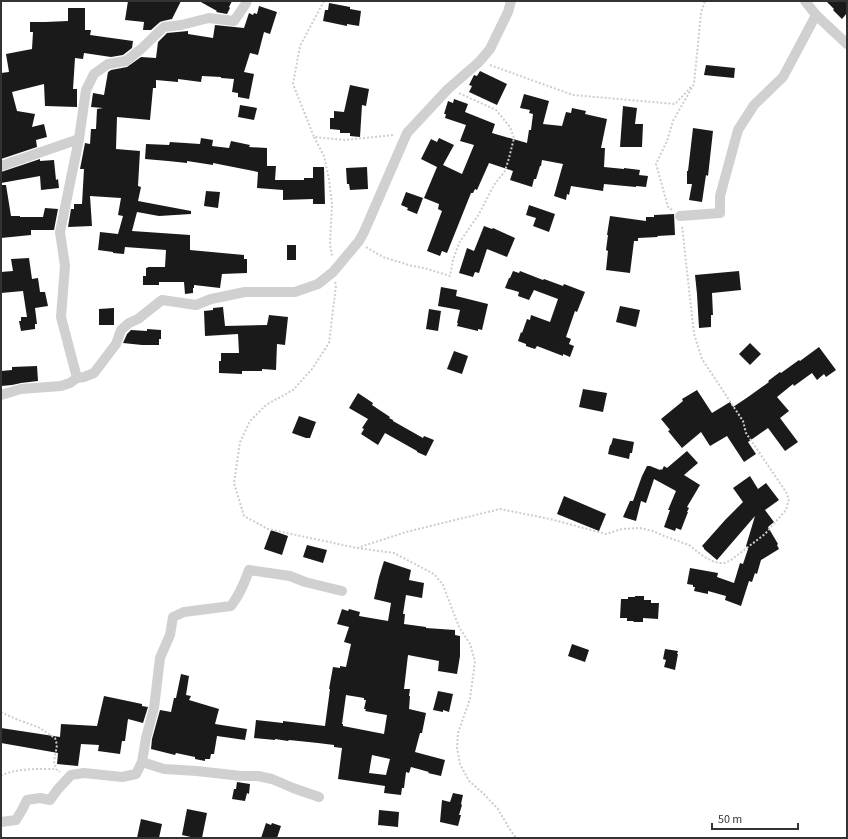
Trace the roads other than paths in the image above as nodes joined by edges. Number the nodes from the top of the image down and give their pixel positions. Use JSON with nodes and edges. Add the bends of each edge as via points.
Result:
{"nodes":[{"id":1,"x":247,"y":1,"type":"edge"},
{"id":2,"x":511,"y":1,"type":"edge"},
{"id":3,"x":805,"y":1,"type":"edge"},
{"id":4,"x":816,"y":15,"type":"junction"},
{"id":5,"x":847,"y":44,"type":"edge"},
{"id":6,"x":79,"y":139,"type":"junction"},
{"id":7,"x":1,"y":166,"type":"edge"},
{"id":8,"x":680,"y":216,"type":"road end"},
{"id":9,"x":77,"y":378,"type":"junction"},
{"id":10,"x":1,"y":395,"type":"edge"},
{"id":11,"x":342,"y":591,"type":"dead end"},
{"id":12,"x":142,"y":762,"type":"junction"},
{"id":13,"x":320,"y":797,"type":"dead end"},
{"id":14,"x":1,"y":822,"type":"edge"}],
"edges":[{"from":1,"to":6,"type":"street","via":[[234,21],[209,18],[164,27],[126,61],[108,64],[94,74],[86,90]]},
{"from":2,"to":9,"type":"street","via":[[490,48],[480,62],[448,89],[408,134],[364,232],[333,272],[318,284],[295,292],[245,292],[196,305],[162,300],[121,330],[116,344],[94,373]]},
{"from":3,"to":4,"type":"street"},
{"from":4,"to":5,"type":"street"},
{"from":4,"to":8,"type":"street","via":[[783,77],[754,105],[738,130],[720,196],[720,213]]},
{"from":6,"to":7,"type":"street"},
{"from":6,"to":9,"type":"street","via":[[60,232],[65,266],[61,317]]},
{"from":9,"to":10,"type":"street","via":[[61,386],[21,389]]},
{"from":11,"to":12,"type":"street","via":[[290,576],[249,570],[239,595],[231,606],[184,612],[172,618],[170,635],[160,658],[154,708]]},
{"from":12,"to":13,"type":"street","via":[[164,769],[258,776]]},
{"from":12,"to":14,"type":"street","via":[[136,774],[122,777],[84,773],[71,775],[50,800],[27,800],[16,820]]}]}
